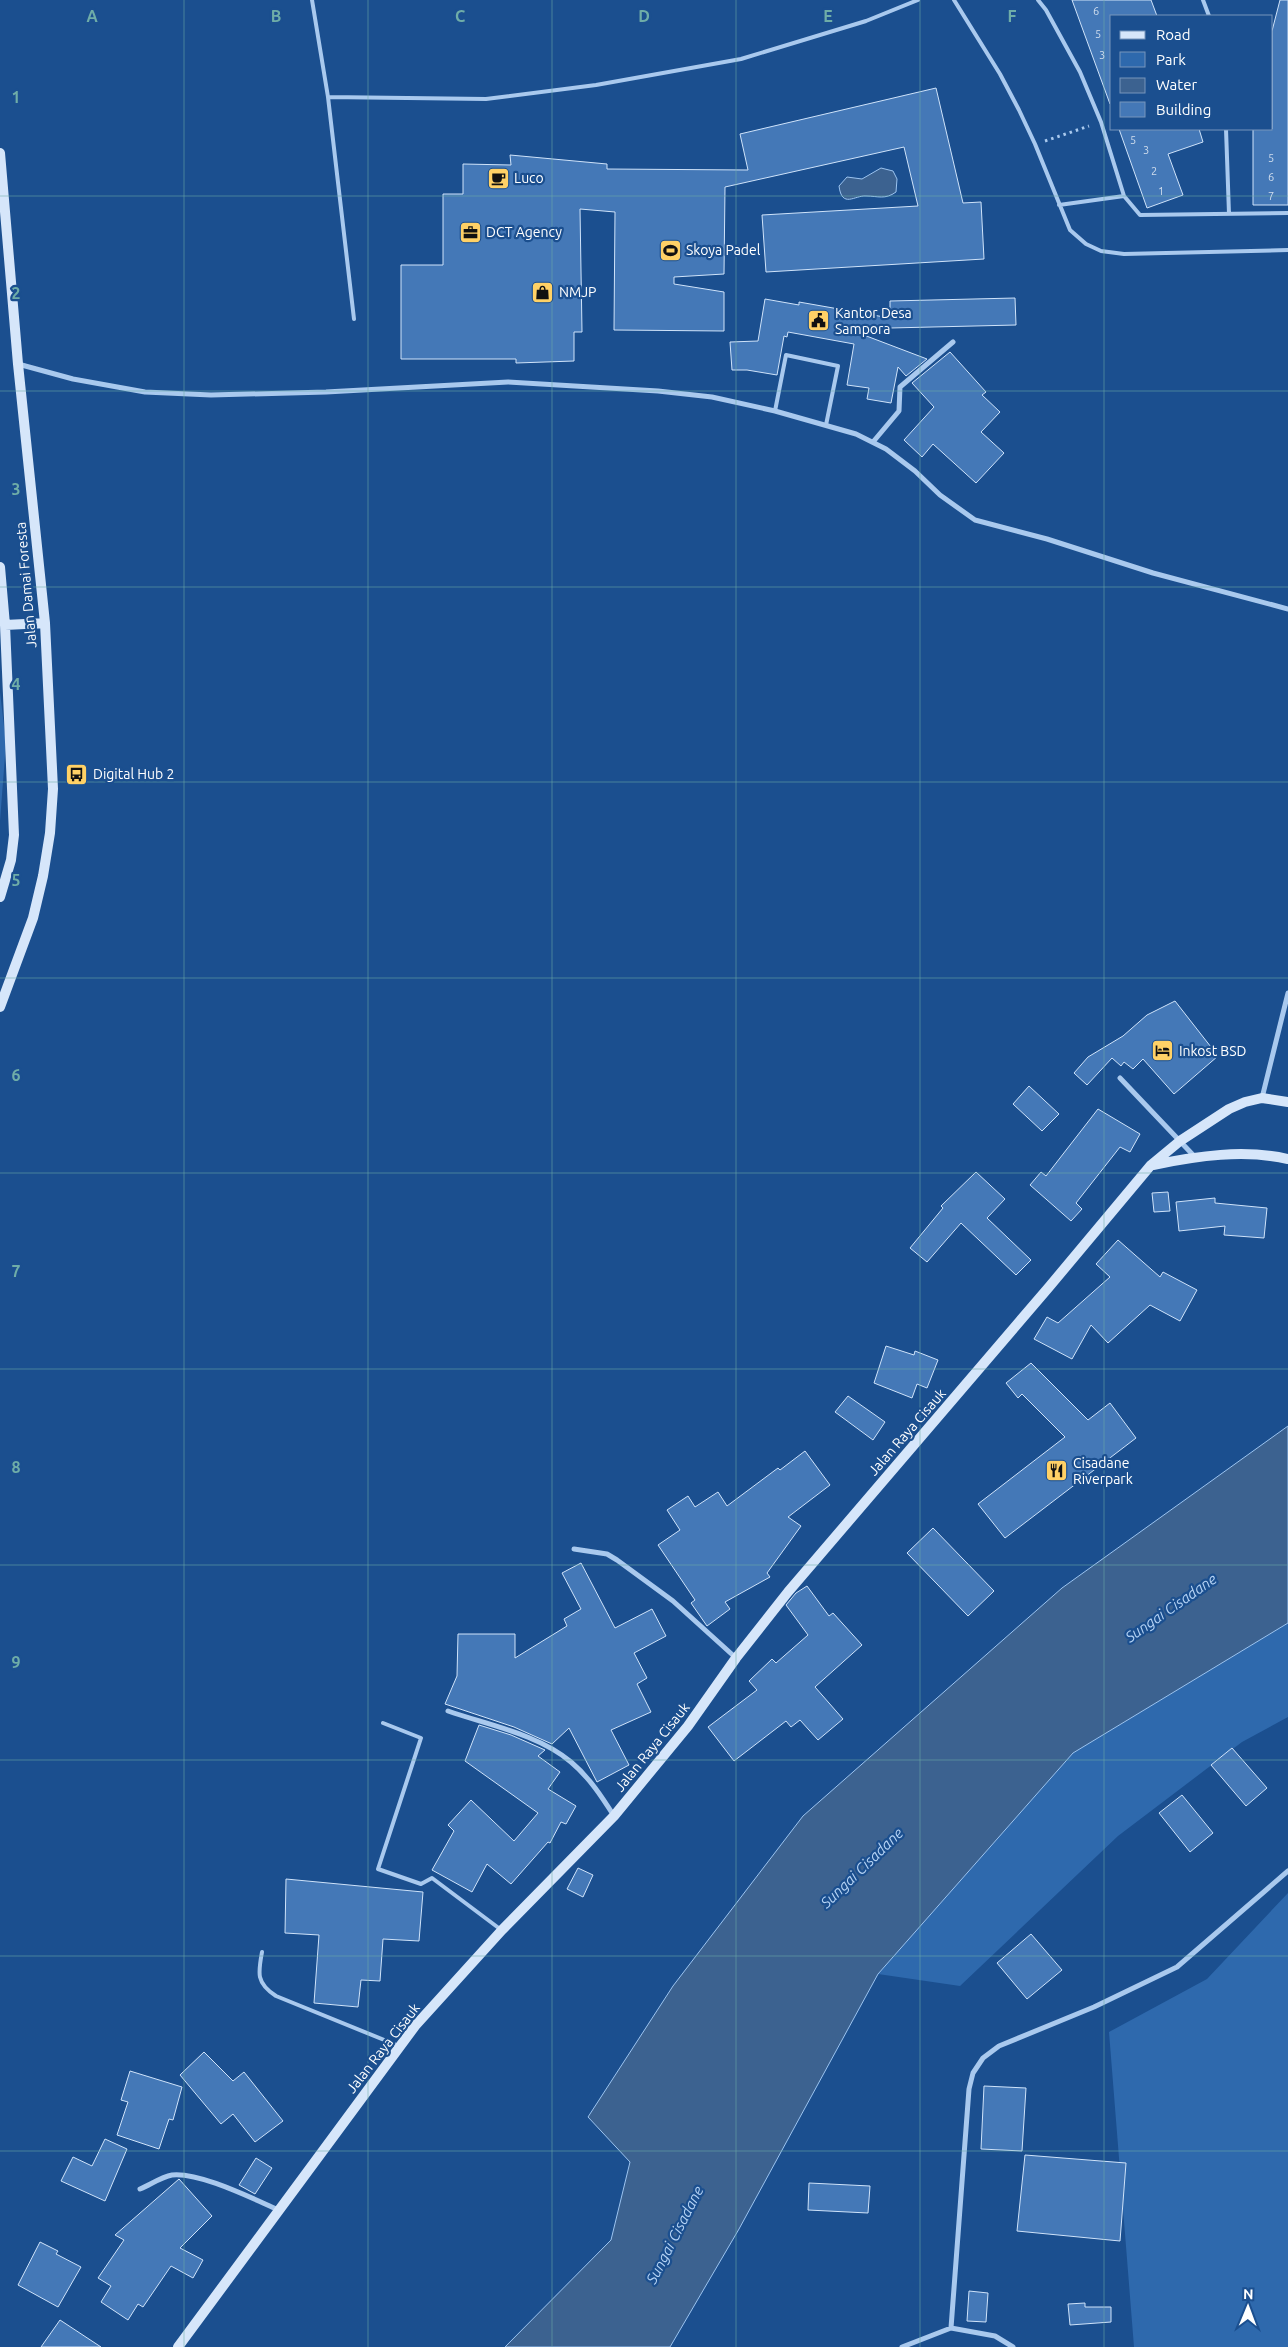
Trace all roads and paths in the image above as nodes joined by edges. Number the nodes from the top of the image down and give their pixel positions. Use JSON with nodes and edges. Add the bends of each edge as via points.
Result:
{"nodes":[{"id":1,"x":312,"y":0,"type":"edge"},
{"id":2,"x":918,"y":0,"type":"edge"},
{"id":3,"x":954,"y":0,"type":"edge"},
{"id":4,"x":1038,"y":0,"type":"edge"},
{"id":5,"x":1203,"y":0,"type":"edge"},
{"id":6,"x":1209,"y":15,"type":"edge"},
{"id":7,"x":328,"y":97,"type":"junction"},
{"id":8,"x":1101,"y":122,"type":"junction"},
{"id":9,"x":1226,"y":130,"type":"edge"},
{"id":10,"x":1035,"y":144,"type":"junction"},
{"id":11,"x":0,"y":153,"type":"edge"},
{"id":12,"x":1124,"y":196,"type":"junction"},
{"id":13,"x":1059,"y":205,"type":"junction"},
{"id":14,"x":1288,"y":213,"type":"edge"},
{"id":15,"x":1229,"y":214,"type":"junction"},
{"id":16,"x":1288,"y":250,"type":"edge"},
{"id":17,"x":354,"y":319,"type":"dead end"},
{"id":18,"x":953,"y":342,"type":"dead end"},
{"id":19,"x":18,"y":364,"type":"junction"},
{"id":20,"x":775,"y":411,"type":"junction"},
{"id":21,"x":826,"y":425,"type":"junction"},
{"id":22,"x":873,"y":442,"type":"junction"},
{"id":23,"x":0,"y":572,"type":"edge"},
{"id":24,"x":1288,"y":609,"type":"edge"},
{"id":25,"x":45,"y":623,"type":"junction"},
{"id":26,"x":5,"y":625,"type":"junction"},
{"id":27,"x":0,"y":897,"type":"edge"},
{"id":28,"x":1288,"y":994,"type":"edge"},
{"id":29,"x":0,"y":1007,"type":"edge"},
{"id":30,"x":1120,"y":1078,"type":"dead end"},
{"id":31,"x":1262,"y":1098,"type":"junction"},
{"id":32,"x":1288,"y":1102,"type":"edge"},
{"id":33,"x":1180,"y":1141,"type":"junction"},
{"id":34,"x":1194,"y":1156,"type":"junction"},
{"id":35,"x":1288,"y":1159,"type":"edge"},
{"id":36,"x":1151,"y":1165,"type":"junction"},
{"id":37,"x":574,"y":1549,"type":"dead end"},
{"id":38,"x":736,"y":1658,"type":"junction"},
{"id":39,"x":448,"y":1711,"type":"dead end"},
{"id":40,"x":384,"y":1723,"type":"dead end"},
{"id":41,"x":614,"y":1816,"type":"junction"},
{"id":42,"x":1288,"y":1871,"type":"edge"},
{"id":43,"x":502,"y":1930,"type":"junction"},
{"id":44,"x":262,"y":1952,"type":"dead end"},
{"id":45,"x":399,"y":2046,"type":"junction"},
{"id":46,"x":140,"y":2189,"type":"dead end"},
{"id":47,"x":280,"y":2210,"type":"junction"},
{"id":48,"x":951,"y":2328,"type":"junction"},
{"id":49,"x":178,"y":2347,"type":"edge"},
{"id":50,"x":902,"y":2347,"type":"edge"},
{"id":51,"x":1013,"y":2347,"type":"edge"}],
"edges":[{"from":1,"to":7,"type":"lane"},
{"from":2,"to":7,"type":"lane","via":[[866,21],[741,59],[596,85],[486,99]]},
{"from":3,"to":10,"type":"lane","via":[[1000,74]]},
{"from":4,"to":8,"type":"lane","via":[[1080,72]]},
{"from":5,"to":6,"type":"lane"},
{"from":7,"to":17,"type":"lane"},
{"from":8,"to":10,"type":"path"},
{"from":8,"to":12,"type":"lane"},
{"from":9,"to":15,"type":"lane"},
{"from":10,"to":13,"type":"lane"},
{"from":11,"to":19,"type":"main road","name":"Jalan Damai Foresta"},
{"from":12,"to":13,"type":"lane"},
{"from":12,"to":15,"type":"lane","via":[[1140,215]]},
{"from":13,"to":16,"type":"lane","via":[[1070,230],[1086,244],[1101,250],[1124,254]]},
{"from":14,"to":15,"type":"lane"},
{"from":18,"to":22,"type":"street","via":[[900,387],[899,411]]},
{"from":19,"to":20,"type":"street","via":[[73,379],[145,392],[211,395],[307,393],[508,382],[658,391],[712,397]]},
{"from":19,"to":25,"type":"main road","name":"Jalan Damai Foresta"},
{"from":20,"to":21,"type":"street"},
{"from":20,"to":21,"type":"lane","via":[[786,355],[838,366]]},
{"from":21,"to":22,"type":"street"},
{"from":22,"to":24,"type":"street","via":[[975,520],[1162,576]]},
{"from":23,"to":26,"type":"main road","name":"Jalan Damai Foresta"},
{"from":25,"to":26,"type":"main road"},
{"from":25,"to":29,"type":"main road","name":"Jalan Damai Foresta","via":[[52,789],[50,833],[33,918]]},
{"from":26,"to":27,"type":"main road","name":"Jalan Damai Foresta","via":[[14,835],[11,860]]},
{"from":28,"to":31,"type":"street"},
{"from":30,"to":33,"type":"street"},
{"from":31,"to":32,"type":"main road","name":"Jalan Raya Cisauk"},
{"from":31,"to":33,"type":"main road","name":"Jalan Raya Cisauk","via":[[1229,1109]]},
{"from":33,"to":34,"type":"street"},
{"from":33,"to":36,"type":"main road","name":"Jalan Raya Cisauk"},
{"from":34,"to":35,"type":"main road","via":[[1269,1155]]},
{"from":34,"to":36,"type":"main road"},
{"from":36,"to":38,"type":"main road","name":"Jalan Raya Cisauk","via":[[788,1592]]},
{"from":37,"to":38,"type":"street","via":[[606,1554],[617,1560],[673,1601]]},
{"from":38,"to":41,"type":"main road","name":"Jalan Raya Cisauk","via":[[688,1726]]},
{"from":39,"to":41,"type":"street","via":[[551,1749],[571,1762],[589,1781]]},
{"from":40,"to":43,"type":"lane","via":[[421,1738],[378,1869],[421,1884],[432,1878]]},
{"from":41,"to":43,"type":"main road","name":"Jalan Raya Cisauk"},
{"from":42,"to":48,"type":"street","via":[[1176,1967],[1094,2007],[999,2046],[983,2058],[973,2073],[969,2089]]},
{"from":43,"to":45,"type":"main road","name":"Jalan Raya Cisauk"},
{"from":44,"to":45,"type":"lane","via":[[259,1970],[266,1990]]},
{"from":45,"to":47,"type":"main road","name":"Jalan Raya Cisauk"},
{"from":46,"to":47,"type":"street","via":[[182,2174]]},
{"from":47,"to":49,"type":"main road","name":"Jalan Raya Cisauk"},
{"from":48,"to":50,"type":"street"},
{"from":48,"to":51,"type":"street","via":[[995,2336]]}]}
